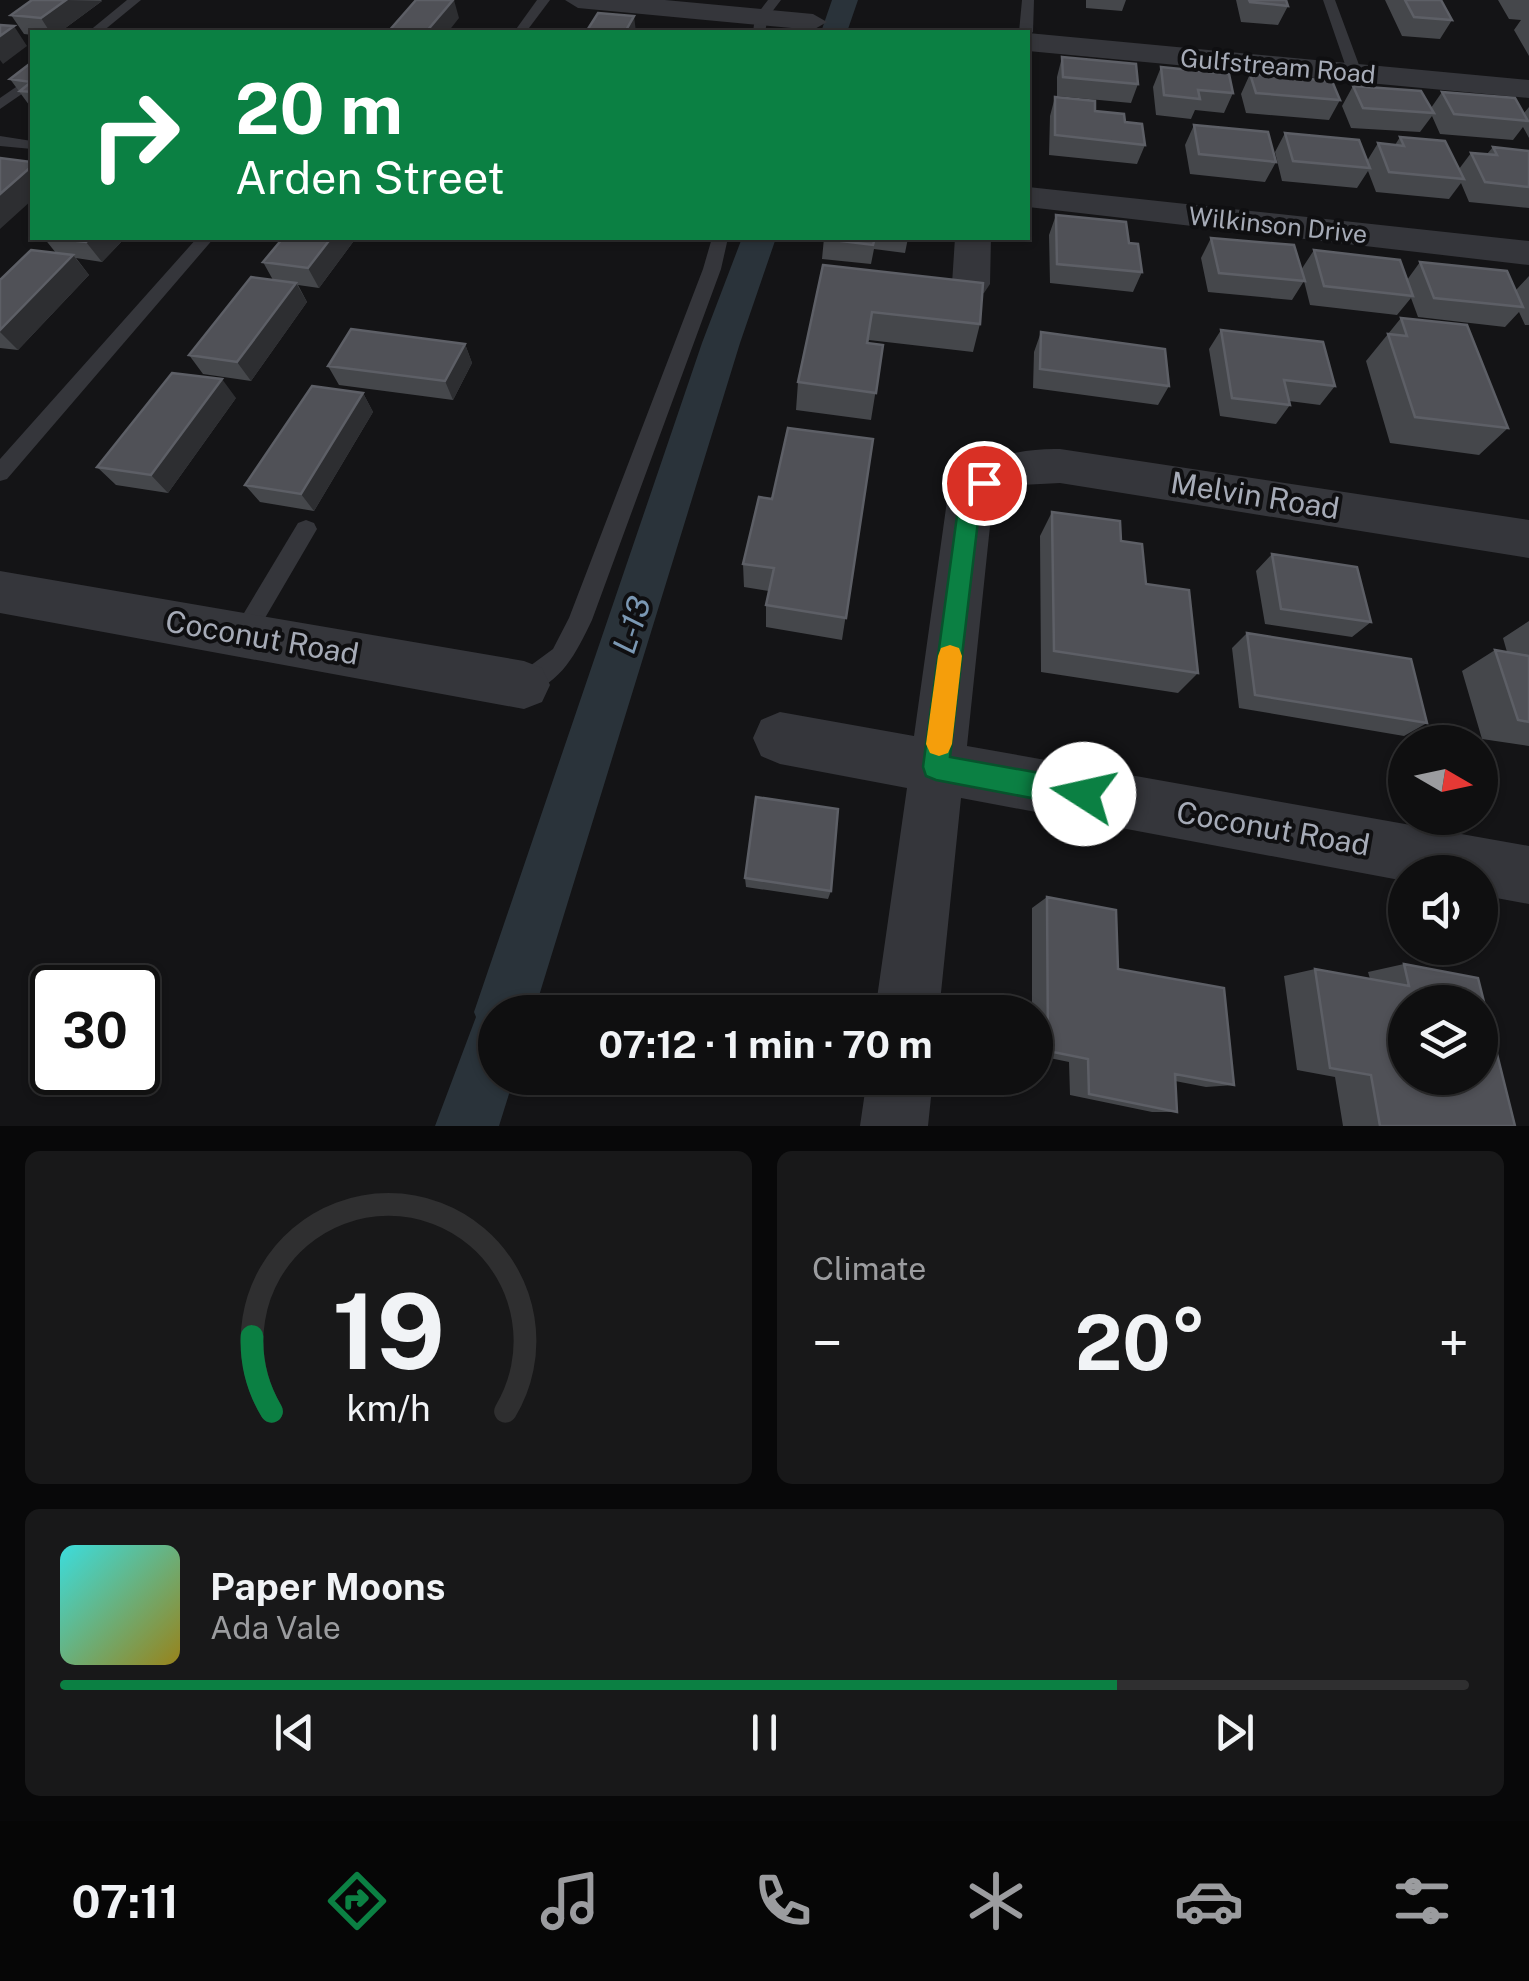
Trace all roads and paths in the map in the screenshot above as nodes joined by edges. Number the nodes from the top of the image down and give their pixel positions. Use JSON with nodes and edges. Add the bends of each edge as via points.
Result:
{"nodes":[{"id":1,"x":135,"y":0,"type":"edge"},
{"id":2,"x":544,"y":0,"type":"edge"},
{"id":3,"x":578,"y":0,"type":"edge"},
{"id":4,"x":1028,"y":0,"type":"edge"},
{"id":5,"x":1330,"y":0,"type":"edge"},
{"id":6,"x":637,"y":3,"type":"edge"},
{"id":7,"x":766,"y":16,"type":"edge"},
{"id":8,"x":812,"y":22,"type":"dead end"},
{"id":9,"x":97,"y":30,"type":"edge"},
{"id":10,"x":522,"y":30,"type":"edge"},
{"id":11,"x":1026,"y":30,"type":"edge"},
{"id":12,"x":1030,"y":42,"type":"edge"},
{"id":13,"x":1355,"y":73,"type":"junction"},
{"id":14,"x":30,"y":82,"type":"edge"},
{"id":15,"x":1529,"y":89,"type":"edge"},
{"id":16,"x":0,"y":104,"type":"edge"},
{"id":17,"x":0,"y":140,"type":"edge"},
{"id":18,"x":30,"y":145,"type":"edge"},
{"id":19,"x":1030,"y":197,"type":"edge"},
{"id":20,"x":204,"y":240,"type":"edge"},
{"id":21,"x":719,"y":240,"type":"edge"},
{"id":22,"x":973,"y":240,"type":"edge"},
{"id":23,"x":1529,"y":254,"type":"edge"},
{"id":24,"x":971,"y":284,"type":"edge"},
{"id":25,"x":0,"y":473,"type":"edge"},
{"id":26,"x":306,"y":529,"type":"dead end"},
{"id":27,"x":1529,"y":539,"type":"edge"},
{"id":28,"x":0,"y":592,"type":"edge"},
{"id":29,"x":243,"y":635,"type":"junction"},
{"id":30,"x":524,"y":685,"type":"joint"},
{"id":31,"x":780,"y":738,"type":"dead end"},
{"id":32,"x":936,"y":767,"type":"junction"},
{"id":33,"x":1529,"y":876,"type":"edge"},
{"id":34,"x":909,"y":995,"type":"edge"},
{"id":35,"x":898,"y":1095,"type":"edge"},
{"id":36,"x":894,"y":1126,"type":"edge"}],
"edges":[{"from":1,"to":9,"type":"lane"},
{"from":2,"to":10,"type":"lane"},
{"from":3,"to":6,"type":"street"},
{"from":4,"to":11,"type":"lane"},
{"from":5,"to":13,"type":"lane"},
{"from":6,"to":7,"type":"street"},
{"from":7,"to":8,"type":"street"},
{"from":12,"to":13,"type":"street","name":"Gulfstream Road"},
{"from":13,"to":15,"type":"street","name":"Gulfstream Road"},
{"from":14,"to":16,"type":"lane"},
{"from":17,"to":18,"type":"lane"},
{"from":19,"to":23,"type":"street","name":"Wilkinson Drive"},
{"from":20,"to":25,"type":"lane"},
{"from":21,"to":30,"type":"lane","via":[[580,620],[562,657]]},
{"from":22,"to":24,"type":"street"},
{"from":26,"to":29,"type":"lane"},
{"from":27,"to":32,"type":"street","name":"Melvin Road","via":[[1060,466],[1006,470],[970,501]]},
{"from":28,"to":29,"type":"street","name":"Coconut Road"},
{"from":29,"to":30,"type":"street","name":"Coconut Road"},
{"from":31,"to":32,"type":"street","name":"Coconut Road"},
{"from":32,"to":33,"type":"street","name":"Coconut Road"},
{"from":32,"to":34,"type":"street"},
{"from":35,"to":36,"type":"street"}]}
